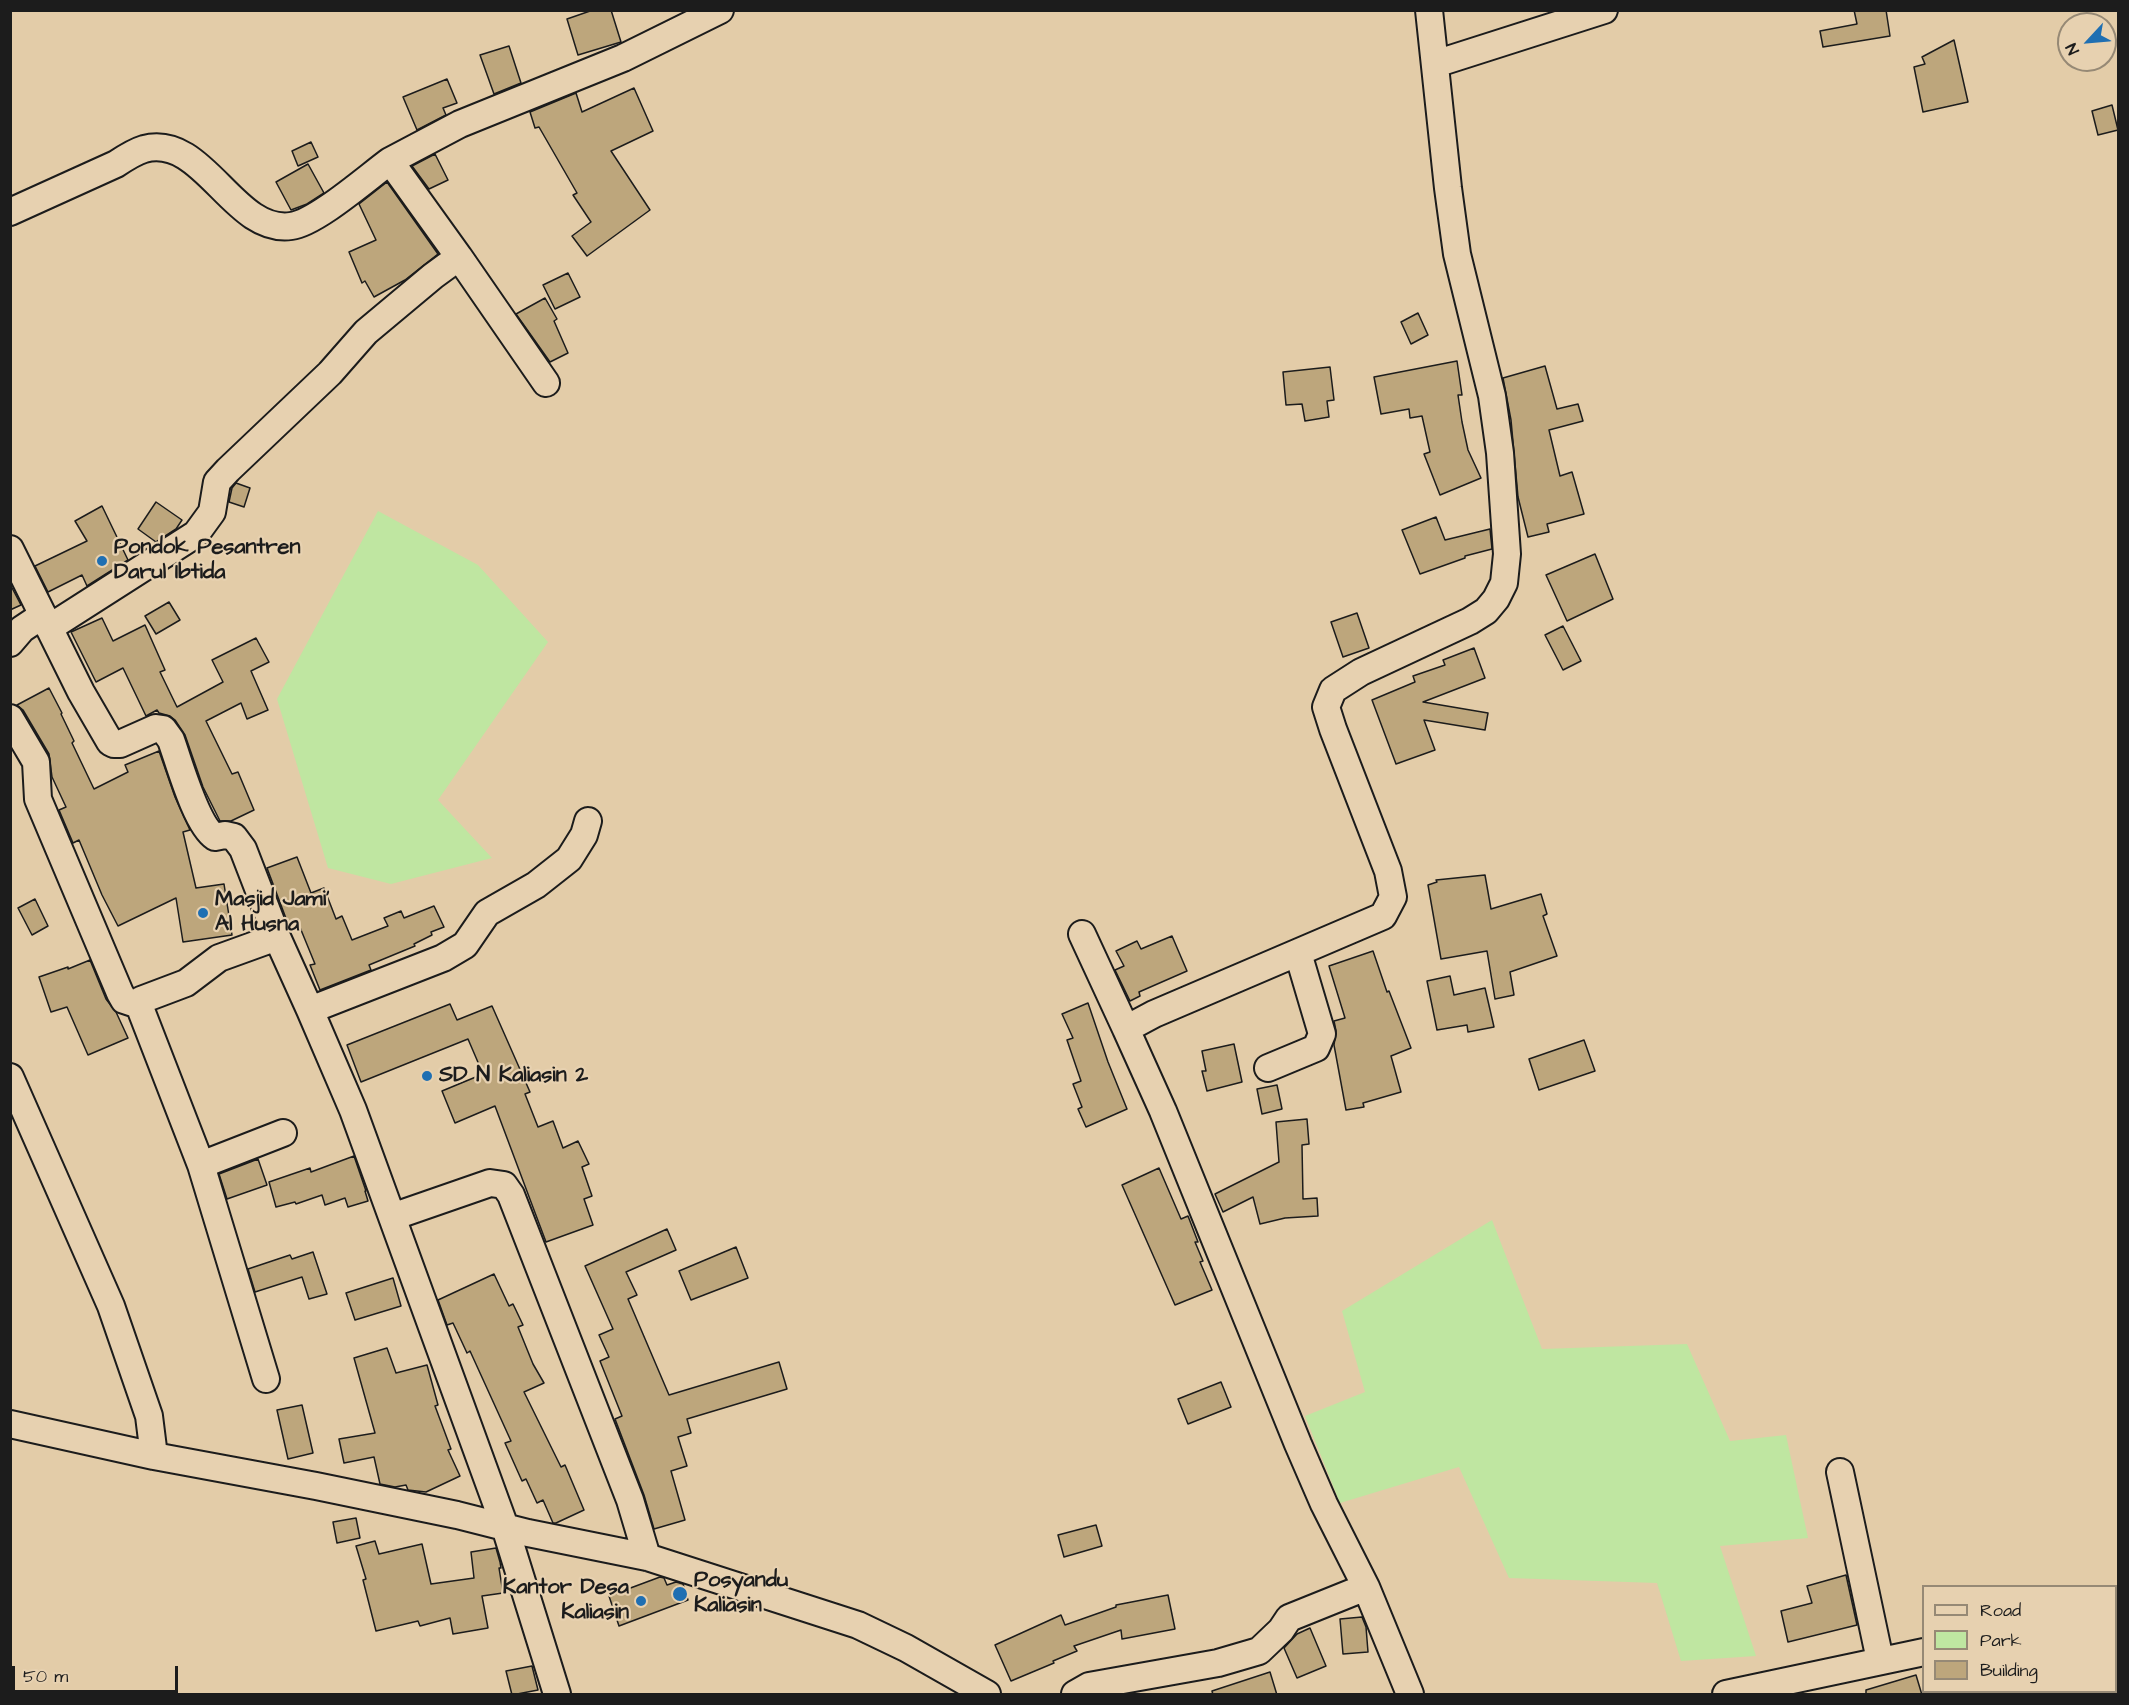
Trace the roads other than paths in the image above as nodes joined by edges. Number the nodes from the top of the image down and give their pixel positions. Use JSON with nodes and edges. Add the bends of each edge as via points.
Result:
{"nodes":[{"id":1,"x":720,"y":10,"type":"edge"},
{"id":2,"x":1429,"y":10,"type":"edge"},
{"id":3,"x":1604,"y":10,"type":"edge"},
{"id":4,"x":1435,"y":64,"type":"junction"},
{"id":5,"x":390,"y":161,"type":"junction"},
{"id":6,"x":10,"y":212,"type":"edge"},
{"id":7,"x":459,"y":257,"type":"junction"},
{"id":8,"x":546,"y":383,"type":"dead end"},
{"id":9,"x":10,"y":549,"type":"edge"},
{"id":10,"x":46,"y":622,"type":"junction"},
{"id":11,"x":10,"y":643,"type":"edge"},
{"id":12,"x":10,"y":718,"type":"edge"},
{"id":13,"x":588,"y":821,"type":"dead end"},
{"id":14,"x":1082,"y":934,"type":"dead end"},
{"id":15,"x":277,"y":937,"type":"junction"},
{"id":16,"x":1298,"y":953,"type":"junction"},
{"id":17,"x":139,"y":1005,"type":"junction"},
{"id":18,"x":310,"y":1010,"type":"junction"},
{"id":19,"x":1126,"y":1029,"type":"junction"},
{"id":20,"x":1268,"y":1068,"type":"dead end"},
{"id":21,"x":10,"y":1077,"type":"edge"},
{"id":22,"x":283,"y":1133,"type":"dead end"},
{"id":23,"x":201,"y":1165,"type":"junction"},
{"id":24,"x":392,"y":1217,"type":"junction"},
{"id":25,"x":266,"y":1379,"type":"dead end"},
{"id":26,"x":10,"y":1424,"type":"edge"},
{"id":27,"x":154,"y":1456,"type":"junction"},
{"id":28,"x":1840,"y":1472,"type":"dead end"},
{"id":29,"x":506,"y":1527,"type":"junction"},
{"id":30,"x":647,"y":1557,"type":"junction"},
{"id":31,"x":1366,"y":1587,"type":"junction"},
{"id":32,"x":1922,"y":1652,"type":"edge"},
{"id":33,"x":1880,"y":1660,"type":"junction"},
{"id":34,"x":1814,"y":1686,"type":"edge"},
{"id":35,"x":557,"y":1695,"type":"edge"},
{"id":36,"x":987,"y":1695,"type":"edge"},
{"id":37,"x":1075,"y":1695,"type":"edge"},
{"id":38,"x":1410,"y":1695,"type":"edge"},
{"id":39,"x":1726,"y":1695,"type":"edge"}],
"edges":[{"from":1,"to":5,"type":"street","via":[[623,58],[460,124]]},
{"from":2,"to":4,"type":"street"},
{"from":3,"to":4,"type":"street"},
{"from":4,"to":16,"type":"street","via":[[1457,255],[1492,396],[1500,453],[1507,554],[1504,583],[1496,599],[1470,621],[1361,672],[1333,690],[1326,707],[1388,871],[1393,897],[1383,916]]},
{"from":5,"to":6,"type":"street","via":[[321,212],[293,226],[263,222],[184,155],[165,148],[138,152]]},
{"from":5,"to":7,"type":"street"},
{"from":7,"to":8,"type":"street"},
{"from":7,"to":10,"type":"street","via":[[366,332],[330,373],[228,470],[217,482],[212,512],[196,534]]},
{"from":9,"to":10,"type":"street"},
{"from":10,"to":11,"type":"street","via":[[22,629]]},
{"from":10,"to":15,"type":"street","via":[[110,742],[120,744],[156,728],[163,729],[208,833],[214,837],[234,837],[243,849]]},
{"from":12,"to":17,"type":"street","via":[[36,762],[38,799],[120,993],[124,1000]]},
{"from":13,"to":18,"type":"street","via":[[584,836],[569,859],[536,885],[487,913],[465,945],[443,958]]},
{"from":14,"to":19,"type":"street"},
{"from":15,"to":17,"type":"street","via":[[219,958],[186,983],[141,1000]]},
{"from":15,"to":18,"type":"street"},
{"from":16,"to":19,"type":"street"},
{"from":16,"to":20,"type":"street","via":[[1322,1034],[1316,1048]]},
{"from":17,"to":23,"type":"street"},
{"from":18,"to":24,"type":"street","via":[[353,1110]]},
{"from":19,"to":31,"type":"street","via":[[1307,1464]]},
{"from":21,"to":27,"type":"street","via":[[111,1306],[149,1416]]},
{"from":22,"to":23,"type":"street"},
{"from":23,"to":25,"type":"street"},
{"from":24,"to":29,"type":"street"},
{"from":24,"to":30,"type":"street","via":[[490,1183],[504,1185],[630,1500]]},
{"from":26,"to":27,"type":"street"},
{"from":27,"to":29,"type":"street"},
{"from":28,"to":33,"type":"street"},
{"from":29,"to":30,"type":"street"},
{"from":29,"to":35,"type":"street"},
{"from":30,"to":36,"type":"street","via":[[858,1625]]},
{"from":31,"to":37,"type":"street","via":[[1289,1618],[1259,1651],[1218,1663],[1089,1686]]},
{"from":31,"to":38,"type":"street"},
{"from":32,"to":33,"type":"street"},
{"from":33,"to":34,"type":"street"},
{"from":34,"to":39,"type":"street"}]}
